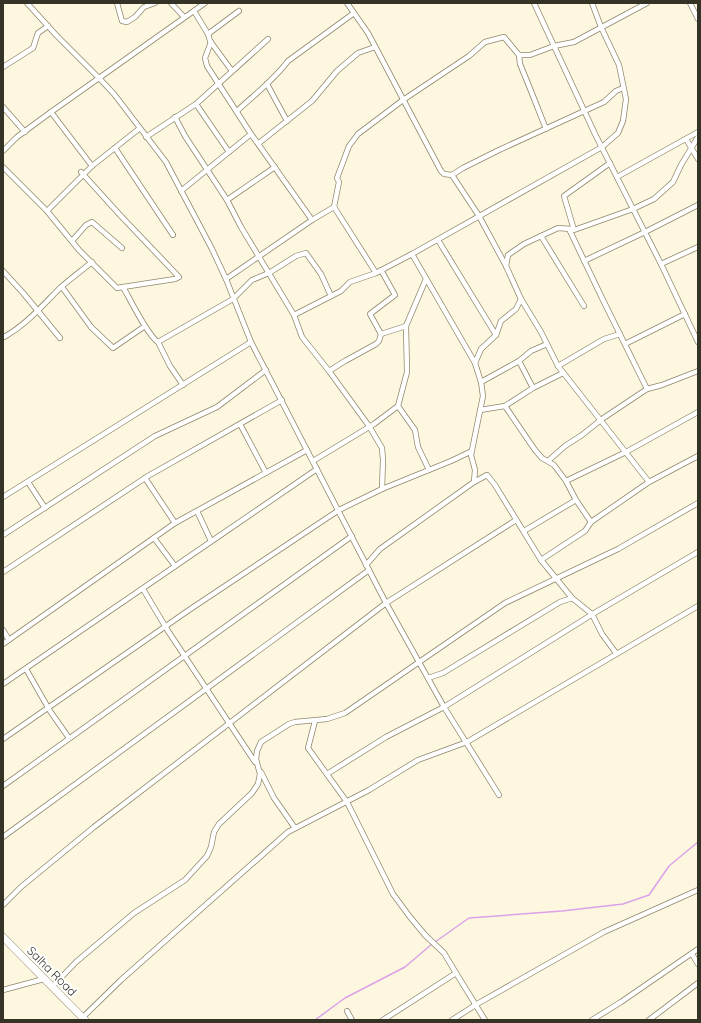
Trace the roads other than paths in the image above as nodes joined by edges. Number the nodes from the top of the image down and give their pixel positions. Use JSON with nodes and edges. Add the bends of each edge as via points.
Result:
{"nodes":[{"id":1,"x":27,"y":3,"type":"edge"},
{"id":2,"x":117,"y":3,"type":"edge"},
{"id":3,"x":155,"y":3,"type":"edge"},
{"id":4,"x":172,"y":3,"type":"edge"},
{"id":5,"x":347,"y":3,"type":"edge"},
{"id":6,"x":534,"y":3,"type":"edge"},
{"id":7,"x":592,"y":3,"type":"edge"},
{"id":8,"x":647,"y":3,"type":"edge"},
{"id":9,"x":690,"y":3,"type":"edge"},
{"id":10,"x":201,"y":4,"type":"edge"},
{"id":11,"x":143,"y":5,"type":"edge"},
{"id":12,"x":194,"y":11,"type":"junction"},
{"id":13,"x":239,"y":11,"type":"dead end"},
{"id":14,"x":354,"y":13,"type":"junction"},
{"id":15,"x":184,"y":17,"type":"junction"},
{"id":16,"x":698,"y":19,"type":"edge"},
{"id":17,"x":48,"y":26,"type":"junction"},
{"id":18,"x":601,"y":27,"type":"junction"},
{"id":19,"x":208,"y":34,"type":"junction"},
{"id":20,"x":268,"y":39,"type":"dead end"},
{"id":21,"x":210,"y":42,"type":"junction"},
{"id":22,"x":554,"y":46,"type":"junction"},
{"id":23,"x":375,"y":47,"type":"junction"},
{"id":24,"x":519,"y":55,"type":"junction"},
{"id":25,"x":3,"y":67,"type":"edge"},
{"id":26,"x":232,"y":71,"type":"junction"},
{"id":27,"x":99,"y":78,"type":"junction"},
{"id":28,"x":219,"y":84,"type":"junction"},
{"id":29,"x":266,"y":84,"type":"junction"},
{"id":30,"x":623,"y":88,"type":"junction"},
{"id":31,"x":403,"y":100,"type":"junction"},
{"id":32,"x":196,"y":104,"type":"junction"},
{"id":33,"x":3,"y":108,"type":"edge"},
{"id":34,"x":237,"y":111,"type":"junction"},
{"id":35,"x":585,"y":111,"type":"junction"},
{"id":36,"x":51,"y":112,"type":"junction"},
{"id":37,"x":175,"y":117,"type":"junction"},
{"id":38,"x":287,"y":121,"type":"junction"},
{"id":39,"x":140,"y":128,"type":"junction"},
{"id":40,"x":546,"y":129,"type":"junction"},
{"id":41,"x":25,"y":132,"type":"junction"},
{"id":42,"x":698,"y":132,"type":"edge"},
{"id":43,"x":251,"y":134,"type":"junction"},
{"id":44,"x":146,"y":137,"type":"junction"},
{"id":45,"x":698,"y":137,"type":"edge"},
{"id":46,"x":686,"y":139,"type":"junction"},
{"id":47,"x":258,"y":143,"type":"junction"},
{"id":48,"x":602,"y":147,"type":"junction"},
{"id":49,"x":116,"y":148,"type":"junction"},
{"id":50,"x":691,"y":148,"type":"junction"},
{"id":51,"x":3,"y":151,"type":"edge"},
{"id":52,"x":230,"y":152,"type":"junction"},
{"id":53,"x":698,"y":159,"type":"edge"},
{"id":54,"x":610,"y":163,"type":"junction"},
{"id":55,"x":92,"y":166,"type":"junction"},
{"id":56,"x":3,"y":167,"type":"edge"},
{"id":57,"x":275,"y":167,"type":"junction"},
{"id":58,"x":207,"y":170,"type":"junction"},
{"id":59,"x":82,"y":173,"type":"junction"},
{"id":60,"x":452,"y":175,"type":"junction"},
{"id":61,"x":617,"y":177,"type":"junction"},
{"id":62,"x":181,"y":191,"type":"junction"},
{"id":63,"x":227,"y":200,"type":"junction"},
{"id":64,"x":698,"y":205,"type":"edge"},
{"id":65,"x":334,"y":207,"type":"junction"},
{"id":66,"x":633,"y":209,"type":"junction"},
{"id":67,"x":47,"y":211,"type":"junction"},
{"id":68,"x":479,"y":216,"type":"junction"},
{"id":69,"x":312,"y":220,"type":"junction"},
{"id":70,"x":572,"y":229,"type":"junction"},
{"id":71,"x":645,"y":232,"type":"junction"},
{"id":72,"x":172,"y":235,"type":"dead end"},
{"id":73,"x":541,"y":236,"type":"junction"},
{"id":74,"x":438,"y":240,"type":"junction"},
{"id":75,"x":72,"y":241,"type":"junction"},
{"id":76,"x":698,"y":247,"type":"edge"},
{"id":77,"x":122,"y":248,"type":"dead end"},
{"id":78,"x":412,"y":254,"type":"junction"},
{"id":79,"x":259,"y":256,"type":"junction"},
{"id":80,"x":584,"y":261,"type":"junction"},
{"id":81,"x":92,"y":262,"type":"junction"},
{"id":82,"x":661,"y":264,"type":"junction"},
{"id":83,"x":506,"y":266,"type":"junction"},
{"id":84,"x":381,"y":270,"type":"junction"},
{"id":85,"x":3,"y":271,"type":"edge"},
{"id":86,"x":269,"y":273,"type":"junction"},
{"id":87,"x":376,"y":273,"type":"junction"},
{"id":88,"x":226,"y":279,"type":"junction"},
{"id":89,"x":426,"y":279,"type":"junction"},
{"id":90,"x":62,"y":287,"type":"junction"},
{"id":91,"x":123,"y":287,"type":"junction"},
{"id":92,"x":331,"y":296,"type":"junction"},
{"id":93,"x":233,"y":299,"type":"junction"},
{"id":94,"x":522,"y":299,"type":"junction"},
{"id":95,"x":584,"y":306,"type":"dead end"},
{"id":96,"x":38,"y":311,"type":"junction"},
{"id":97,"x":684,"y":314,"type":"junction"},
{"id":98,"x":294,"y":315,"type":"junction"},
{"id":99,"x":145,"y":326,"type":"junction"},
{"id":100,"x":406,"y":326,"type":"junction"},
{"id":101,"x":381,"y":334,"type":"junction"},
{"id":102,"x":620,"y":334,"type":"junction"},
{"id":103,"x":496,"y":335,"type":"junction"},
{"id":104,"x":3,"y":336,"type":"edge"},
{"id":105,"x":60,"y":338,"type":"dead end"},
{"id":106,"x":158,"y":342,"type":"junction"},
{"id":107,"x":252,"y":342,"type":"junction"},
{"id":108,"x":698,"y":342,"type":"edge"},
{"id":109,"x":547,"y":344,"type":"junction"},
{"id":110,"x":624,"y":344,"type":"junction"},
{"id":111,"x":519,"y":361,"type":"junction"},
{"id":112,"x":475,"y":363,"type":"junction"},
{"id":113,"x":558,"y":366,"type":"junction"},
{"id":114,"x":266,"y":370,"type":"junction"},
{"id":115,"x":329,"y":371,"type":"junction"},
{"id":116,"x":698,"y":371,"type":"edge"},
{"id":117,"x":563,"y":373,"type":"junction"},
{"id":118,"x":481,"y":382,"type":"junction"},
{"id":119,"x":183,"y":385,"type":"junction"},
{"id":120,"x":533,"y":388,"type":"junction"},
{"id":121,"x":647,"y":389,"type":"junction"},
{"id":122,"x":282,"y":400,"type":"junction"},
{"id":123,"x":398,"y":406,"type":"junction"},
{"id":124,"x":505,"y":406,"type":"junction"},
{"id":125,"x":480,"y":410,"type":"junction"},
{"id":126,"x":698,"y":412,"type":"edge"},
{"id":127,"x":601,"y":420,"type":"junction"},
{"id":128,"x":240,"y":424,"type":"junction"},
{"id":129,"x":369,"y":426,"type":"junction"},
{"id":130,"x":307,"y":450,"type":"junction"},
{"id":131,"x":472,"y":451,"type":"junction"},
{"id":132,"x":626,"y":452,"type":"junction"},
{"id":133,"x":698,"y":456,"type":"edge"},
{"id":134,"x":313,"y":461,"type":"junction"},
{"id":135,"x":548,"y":461,"type":"junction"},
{"id":136,"x":317,"y":469,"type":"junction"},
{"id":137,"x":429,"y":470,"type":"junction"},
{"id":138,"x":266,"y":473,"type":"junction"},
{"id":139,"x":145,"y":478,"type":"junction"},
{"id":140,"x":566,"y":481,"type":"junction"},
{"id":141,"x":28,"y":482,"type":"junction"},
{"id":142,"x":474,"y":482,"type":"junction"},
{"id":143,"x":649,"y":482,"type":"junction"},
{"id":144,"x":382,"y":489,"type":"junction"},
{"id":145,"x":3,"y":497,"type":"edge"},
{"id":146,"x":576,"y":500,"type":"junction"},
{"id":147,"x":698,"y":503,"type":"edge"},
{"id":148,"x":45,"y":508,"type":"junction"},
{"id":149,"x":338,"y":510,"type":"junction"},
{"id":150,"x":198,"y":511,"type":"junction"},
{"id":151,"x":516,"y":520,"type":"junction"},
{"id":152,"x":591,"y":522,"type":"junction"},
{"id":153,"x":175,"y":523,"type":"junction"},
{"id":154,"x":524,"y":531,"type":"junction"},
{"id":155,"x":3,"y":535,"type":"edge"},
{"id":156,"x":352,"y":536,"type":"junction"},
{"id":157,"x":154,"y":538,"type":"junction"},
{"id":158,"x":211,"y":541,"type":"junction"},
{"id":159,"x":698,"y":552,"type":"edge"},
{"id":160,"x":542,"y":560,"type":"junction"},
{"id":161,"x":366,"y":565,"type":"junction"},
{"id":162,"x":175,"y":566,"type":"junction"},
{"id":163,"x":369,"y":570,"type":"junction"},
{"id":164,"x":3,"y":572,"type":"edge"},
{"id":165,"x":556,"y":579,"type":"junction"},
{"id":166,"x":143,"y":589,"type":"junction"},
{"id":167,"x":572,"y":598,"type":"junction"},
{"id":168,"x":386,"y":603,"type":"junction"},
{"id":169,"x":698,"y":606,"type":"edge"},
{"id":170,"x":592,"y":614,"type":"junction"},
{"id":171,"x":165,"y":627,"type":"junction"},
{"id":172,"x":3,"y":630,"type":"edge"},
{"id":173,"x":9,"y":640,"type":"junction"},
{"id":174,"x":3,"y":644,"type":"edge"},
{"id":175,"x":616,"y":653,"type":"junction"},
{"id":176,"x":185,"y":656,"type":"junction"},
{"id":177,"x":419,"y":662,"type":"junction"},
{"id":178,"x":26,"y":669,"type":"junction"},
{"id":179,"x":428,"y":678,"type":"junction"},
{"id":180,"x":3,"y":684,"type":"edge"},
{"id":181,"x":207,"y":689,"type":"junction"},
{"id":182,"x":444,"y":707,"type":"junction"},
{"id":183,"x":48,"y":708,"type":"junction"},
{"id":184,"x":315,"y":721,"type":"junction"},
{"id":185,"x":230,"y":723,"type":"junction"},
{"id":186,"x":69,"y":738,"type":"junction"},
{"id":187,"x":3,"y":739,"type":"edge"},
{"id":188,"x":467,"y":742,"type":"junction"},
{"id":189,"x":256,"y":763,"type":"junction"},
{"id":190,"x":327,"y":774,"type":"junction"},
{"id":191,"x":3,"y":786,"type":"edge"},
{"id":192,"x":499,"y":795,"type":"dead end"},
{"id":193,"x":347,"y":802,"type":"junction"},
{"id":194,"x":295,"y":828,"type":"junction"},
{"id":195,"x":3,"y":837,"type":"edge"},
{"id":196,"x":698,"y":890,"type":"edge"},
{"id":197,"x":3,"y":905,"type":"edge"},
{"id":198,"x":3,"y":937,"type":"edge"},
{"id":199,"x":698,"y":949,"type":"edge"},
{"id":200,"x":692,"y":954,"type":"junction"},
{"id":201,"x":698,"y":964,"type":"edge"},
{"id":202,"x":456,"y":973,"type":"junction"},
{"id":203,"x":44,"y":979,"type":"junction"},
{"id":204,"x":698,"y":983,"type":"edge"},
{"id":205,"x":52,"y":987,"type":"junction"},
{"id":206,"x":3,"y":990,"type":"edge"},
{"id":207,"x":477,"y":1004,"type":"junction"},
{"id":208,"x":347,"y":1011,"type":"dead end"},
{"id":209,"x":83,"y":1019,"type":"edge"},
{"id":210,"x":352,"y":1020,"type":"edge"},
{"id":211,"x":383,"y":1020,"type":"edge"},
{"id":212,"x":452,"y":1020,"type":"edge"},
{"id":213,"x":485,"y":1020,"type":"edge"},
{"id":214,"x":592,"y":1020,"type":"edge"},
{"id":215,"x":649,"y":1020,"type":"edge"}],
"edges":[{"from":1,"to":17,"type":"street"},
{"from":2,"to":11,"type":"street","via":[[124,22],[135,17]]},
{"from":3,"to":11,"type":"street"},
{"from":4,"to":15,"type":"street"},
{"from":5,"to":14,"type":"street"},
{"from":6,"to":22,"type":"street"},
{"from":7,"to":18,"type":"street"},
{"from":8,"to":18,"type":"street"},
{"from":9,"to":16,"type":"street"},
{"from":10,"to":12,"type":"street"},
{"from":12,"to":15,"type":"street"},
{"from":12,"to":19,"type":"street"},
{"from":13,"to":19,"type":"street"},
{"from":14,"to":23,"type":"street"},
{"from":14,"to":29,"type":"street","via":[[288,61]]},
{"from":15,"to":27,"type":"street"},
{"from":17,"to":25,"type":"street","via":[[38,33],[33,48]]},
{"from":17,"to":27,"type":"street"},
{"from":18,"to":22,"type":"street","via":[[574,42]]},
{"from":18,"to":30,"type":"street","via":[[619,65]]},
{"from":19,"to":21,"type":"street"},
{"from":20,"to":26,"type":"street"},
{"from":21,"to":26,"type":"street"},
{"from":21,"to":28,"type":"street","via":[[205,58],[207,66]]},
{"from":22,"to":24,"type":"street","via":[[530,55]]},
{"from":22,"to":35,"type":"street"},
{"from":23,"to":31,"type":"street"},
{"from":23,"to":38,"type":"street","via":[[358,53],[337,71],[312,101]]},
{"from":24,"to":31,"type":"street","via":[[504,37],[486,42]]},
{"from":24,"to":40,"type":"street","via":[[520,64]]},
{"from":26,"to":28,"type":"street"},
{"from":27,"to":36,"type":"street"},
{"from":27,"to":39,"type":"street"},
{"from":28,"to":32,"type":"street"},
{"from":28,"to":34,"type":"street"},
{"from":29,"to":34,"type":"street"},
{"from":29,"to":38,"type":"street"},
{"from":30,"to":35,"type":"street","via":[[616,90],[604,102]]},
{"from":30,"to":48,"type":"street","via":[[626,99],[623,121],[618,133]]},
{"from":31,"to":60,"type":"street","via":[[441,171]]},
{"from":31,"to":65,"type":"street","via":[[358,134],[349,146],[338,178]]},
{"from":32,"to":37,"type":"street"},
{"from":32,"to":52,"type":"street"},
{"from":33,"to":41,"type":"street"},
{"from":34,"to":43,"type":"street"},
{"from":35,"to":40,"type":"street"},
{"from":35,"to":48,"type":"street"},
{"from":36,"to":41,"type":"street"},
{"from":36,"to":55,"type":"street"},
{"from":37,"to":44,"type":"street"},
{"from":37,"to":58,"type":"street"},
{"from":38,"to":47,"type":"street"},
{"from":39,"to":44,"type":"street"},
{"from":39,"to":49,"type":"street"},
{"from":40,"to":60,"type":"street"},
{"from":41,"to":51,"type":"street"},
{"from":42,"to":46,"type":"street"},
{"from":43,"to":47,"type":"street"},
{"from":43,"to":52,"type":"street"},
{"from":44,"to":62,"type":"street","via":[[166,162]]},
{"from":45,"to":50,"type":"street"},
{"from":46,"to":50,"type":"street"},
{"from":46,"to":61,"type":"street"},
{"from":47,"to":57,"type":"street"},
{"from":48,"to":54,"type":"street"},
{"from":48,"to":68,"type":"street"},
{"from":49,"to":55,"type":"street"},
{"from":49,"to":72,"type":"street"},
{"from":50,"to":53,"type":"street"},
{"from":50,"to":66,"type":"street","via":[[673,182],[654,199]]},
{"from":52,"to":58,"type":"street"},
{"from":54,"to":61,"type":"street"},
{"from":54,"to":70,"type":"street","via":[[564,196]]},
{"from":55,"to":59,"type":"street"},
{"from":56,"to":67,"type":"street"},
{"from":57,"to":63,"type":"street"},
{"from":57,"to":69,"type":"street"},
{"from":58,"to":62,"type":"street"},
{"from":58,"to":63,"type":"street"},
{"from":59,"to":67,"type":"street"},
{"from":59,"to":91,"type":"street","via":[[179,277]]},
{"from":60,"to":68,"type":"street"},
{"from":61,"to":66,"type":"street"},
{"from":62,"to":88,"type":"street"},
{"from":63,"to":79,"type":"street"},
{"from":64,"to":71,"type":"street"},
{"from":65,"to":69,"type":"street"},
{"from":65,"to":87,"type":"street"},
{"from":66,"to":70,"type":"street"},
{"from":66,"to":71,"type":"street"},
{"from":67,"to":75,"type":"street"},
{"from":68,"to":74,"type":"street"},
{"from":68,"to":83,"type":"street"},
{"from":69,"to":79,"type":"street"},
{"from":70,"to":73,"type":"street","via":[[558,228]]},
{"from":70,"to":80,"type":"street"},
{"from":71,"to":80,"type":"street"},
{"from":71,"to":82,"type":"street"},
{"from":73,"to":83,"type":"street","via":[[508,255]]},
{"from":73,"to":95,"type":"street"},
{"from":74,"to":78,"type":"street"},
{"from":74,"to":103,"type":"street"},
{"from":75,"to":77,"type":"street","via":[[92,222]]},
{"from":75,"to":81,"type":"street"},
{"from":76,"to":82,"type":"street"},
{"from":78,"to":84,"type":"street"},
{"from":78,"to":89,"type":"street"},
{"from":79,"to":86,"type":"street"},
{"from":79,"to":88,"type":"street"},
{"from":80,"to":102,"type":"street"},
{"from":81,"to":90,"type":"street"},
{"from":81,"to":91,"type":"street","via":[[117,288]]},
{"from":82,"to":97,"type":"street"},
{"from":83,"to":94,"type":"street"},
{"from":84,"to":87,"type":"street"},
{"from":84,"to":101,"type":"street","via":[[395,295],[370,314]]},
{"from":85,"to":96,"type":"street"},
{"from":86,"to":92,"type":"street","via":[[296,256],[306,253],[321,274]]},
{"from":86,"to":93,"type":"street","via":[[252,280]]},
{"from":86,"to":98,"type":"street"},
{"from":87,"to":92,"type":"street","via":[[350,282]]},
{"from":88,"to":93,"type":"street"},
{"from":89,"to":100,"type":"street"},
{"from":89,"to":112,"type":"street"},
{"from":90,"to":96,"type":"street"},
{"from":90,"to":99,"type":"street","via":[[91,327],[113,348]]},
{"from":91,"to":99,"type":"street"},
{"from":92,"to":98,"type":"street"},
{"from":93,"to":106,"type":"street"},
{"from":93,"to":107,"type":"street"},
{"from":94,"to":103,"type":"street","via":[[516,309],[502,321]]},
{"from":94,"to":109,"type":"street"},
{"from":96,"to":104,"type":"street"},
{"from":96,"to":105,"type":"street"},
{"from":97,"to":108,"type":"street"},
{"from":97,"to":110,"type":"street"},
{"from":98,"to":115,"type":"street","via":[[302,337]]},
{"from":99,"to":106,"type":"street"},
{"from":100,"to":101,"type":"street"},
{"from":100,"to":123,"type":"street","via":[[407,372]]},
{"from":101,"to":115,"type":"street","via":[[376,344]]},
{"from":102,"to":110,"type":"street"},
{"from":102,"to":113,"type":"street","via":[[604,339]]},
{"from":103,"to":112,"type":"street","via":[[481,349]]},
{"from":106,"to":119,"type":"street"},
{"from":107,"to":114,"type":"street"},
{"from":107,"to":119,"type":"street"},
{"from":109,"to":111,"type":"street","via":[[531,351]]},
{"from":109,"to":113,"type":"street"},
{"from":110,"to":121,"type":"street"},
{"from":111,"to":118,"type":"street"},
{"from":111,"to":120,"type":"street"},
{"from":112,"to":118,"type":"street"},
{"from":113,"to":117,"type":"street"},
{"from":114,"to":122,"type":"street"},
{"from":114,"to":148,"type":"street","via":[[217,407],[155,436]]},
{"from":115,"to":129,"type":"street"},
{"from":116,"to":121,"type":"street"},
{"from":117,"to":120,"type":"street"},
{"from":117,"to":127,"type":"street"},
{"from":118,"to":125,"type":"street","via":[[483,396]]},
{"from":119,"to":141,"type":"street"},
{"from":120,"to":124,"type":"street"},
{"from":121,"to":127,"type":"street"},
{"from":122,"to":128,"type":"street"},
{"from":122,"to":130,"type":"street"},
{"from":123,"to":129,"type":"street"},
{"from":123,"to":137,"type":"street","via":[[415,430],[418,447]]},
{"from":124,"to":125,"type":"street"},
{"from":124,"to":135,"type":"street","via":[[534,450]]},
{"from":125,"to":131,"type":"street"},
{"from":126,"to":132,"type":"street"},
{"from":127,"to":132,"type":"street"},
{"from":127,"to":135,"type":"street"},
{"from":128,"to":138,"type":"street"},
{"from":128,"to":139,"type":"street"},
{"from":129,"to":134,"type":"street"},
{"from":129,"to":144,"type":"street","via":[[382,448]]},
{"from":130,"to":134,"type":"street"},
{"from":130,"to":138,"type":"street"},
{"from":131,"to":137,"type":"street"},
{"from":131,"to":142,"type":"street"},
{"from":132,"to":140,"type":"street"},
{"from":132,"to":143,"type":"street"},
{"from":133,"to":143,"type":"street"},
{"from":134,"to":136,"type":"street"},
{"from":135,"to":140,"type":"street"},
{"from":136,"to":149,"type":"street"},
{"from":136,"to":158,"type":"street"},
{"from":137,"to":144,"type":"street"},
{"from":138,"to":150,"type":"street"},
{"from":139,"to":153,"type":"street"},
{"from":139,"to":164,"type":"street"},
{"from":140,"to":146,"type":"street"},
{"from":141,"to":145,"type":"street"},
{"from":141,"to":148,"type":"street"},
{"from":142,"to":151,"type":"street","via":[[487,475]]},
{"from":142,"to":161,"type":"street","via":[[380,550]]},
{"from":143,"to":152,"type":"street"},
{"from":144,"to":149,"type":"street"},
{"from":146,"to":152,"type":"street"},
{"from":146,"to":154,"type":"street"},
{"from":147,"to":165,"type":"street","via":[[618,549]]},
{"from":148,"to":155,"type":"street"},
{"from":149,"to":156,"type":"street"},
{"from":149,"to":171,"type":"street"},
{"from":150,"to":153,"type":"street"},
{"from":150,"to":158,"type":"street"},
{"from":151,"to":154,"type":"street"},
{"from":151,"to":168,"type":"street"},
{"from":152,"to":160,"type":"street","via":[[585,531]]},
{"from":153,"to":157,"type":"street"},
{"from":154,"to":160,"type":"street"},
{"from":156,"to":161,"type":"street"},
{"from":156,"to":176,"type":"street"},
{"from":157,"to":162,"type":"street"},
{"from":157,"to":173,"type":"street"},
{"from":158,"to":162,"type":"street"},
{"from":159,"to":170,"type":"street"},
{"from":160,"to":165,"type":"street"},
{"from":161,"to":163,"type":"street"},
{"from":162,"to":166,"type":"street"},
{"from":163,"to":168,"type":"street"},
{"from":163,"to":181,"type":"street"},
{"from":165,"to":167,"type":"street"},
{"from":165,"to":177,"type":"street","via":[[505,603]]},
{"from":166,"to":171,"type":"street"},
{"from":166,"to":178,"type":"street"},
{"from":167,"to":170,"type":"street"},
{"from":167,"to":179,"type":"street","via":[[560,602],[444,673]]},
{"from":168,"to":177,"type":"street"},
{"from":168,"to":185,"type":"street"},
{"from":169,"to":175,"type":"street"},
{"from":170,"to":175,"type":"street"},
{"from":170,"to":182,"type":"street"},
{"from":171,"to":176,"type":"street"},
{"from":171,"to":183,"type":"street"},
{"from":172,"to":173,"type":"street"},
{"from":173,"to":174,"type":"street"},
{"from":175,"to":188,"type":"street"},
{"from":176,"to":181,"type":"street"},
{"from":176,"to":186,"type":"street"},
{"from":177,"to":179,"type":"street"},
{"from":177,"to":184,"type":"street","via":[[351,710],[333,718]]},
{"from":178,"to":180,"type":"street"},
{"from":178,"to":183,"type":"street"},
{"from":179,"to":182,"type":"street"},
{"from":181,"to":185,"type":"street"},
{"from":181,"to":195,"type":"street"},
{"from":182,"to":188,"type":"street"},
{"from":182,"to":190,"type":"street"},
{"from":183,"to":186,"type":"street"},
{"from":183,"to":187,"type":"street"},
{"from":184,"to":189,"type":"street","via":[[289,724],[261,742]]},
{"from":184,"to":190,"type":"street","via":[[308,748]]},
{"from":185,"to":189,"type":"street"},
{"from":185,"to":197,"type":"street","via":[[94,827]]},
{"from":186,"to":191,"type":"street"},
{"from":188,"to":192,"type":"street"},
{"from":188,"to":193,"type":"street","via":[[418,760]]},
{"from":189,"to":194,"type":"street","via":[[274,798]]},
{"from":189,"to":205,"type":"street","via":[[260,774],[257,788],[219,824],[207,856],[185,880],[134,913],[76,962]]},
{"from":190,"to":193,"type":"street"},
{"from":193,"to":194,"type":"street"},
{"from":193,"to":202,"type":"street","via":[[393,894],[425,935],[444,953]]},
{"from":194,"to":209,"type":"street","via":[[121,980]]},
{"from":196,"to":207,"type":"street","via":[[604,932]]},
{"from":198,"to":203,"type":"main road","name":"Salha Road"},
{"from":199,"to":200,"type":"street"},
{"from":200,"to":201,"type":"street"},
{"from":200,"to":214,"type":"street"},
{"from":202,"to":207,"type":"street"},
{"from":202,"to":211,"type":"street"},
{"from":203,"to":205,"type":"main road","name":"Salha Road"},
{"from":203,"to":206,"type":"street"},
{"from":204,"to":215,"type":"street"},
{"from":205,"to":209,"type":"main road","name":"Salha Road"},
{"from":207,"to":212,"type":"street"},
{"from":207,"to":213,"type":"street"},
{"from":208,"to":210,"type":"street"}]}
